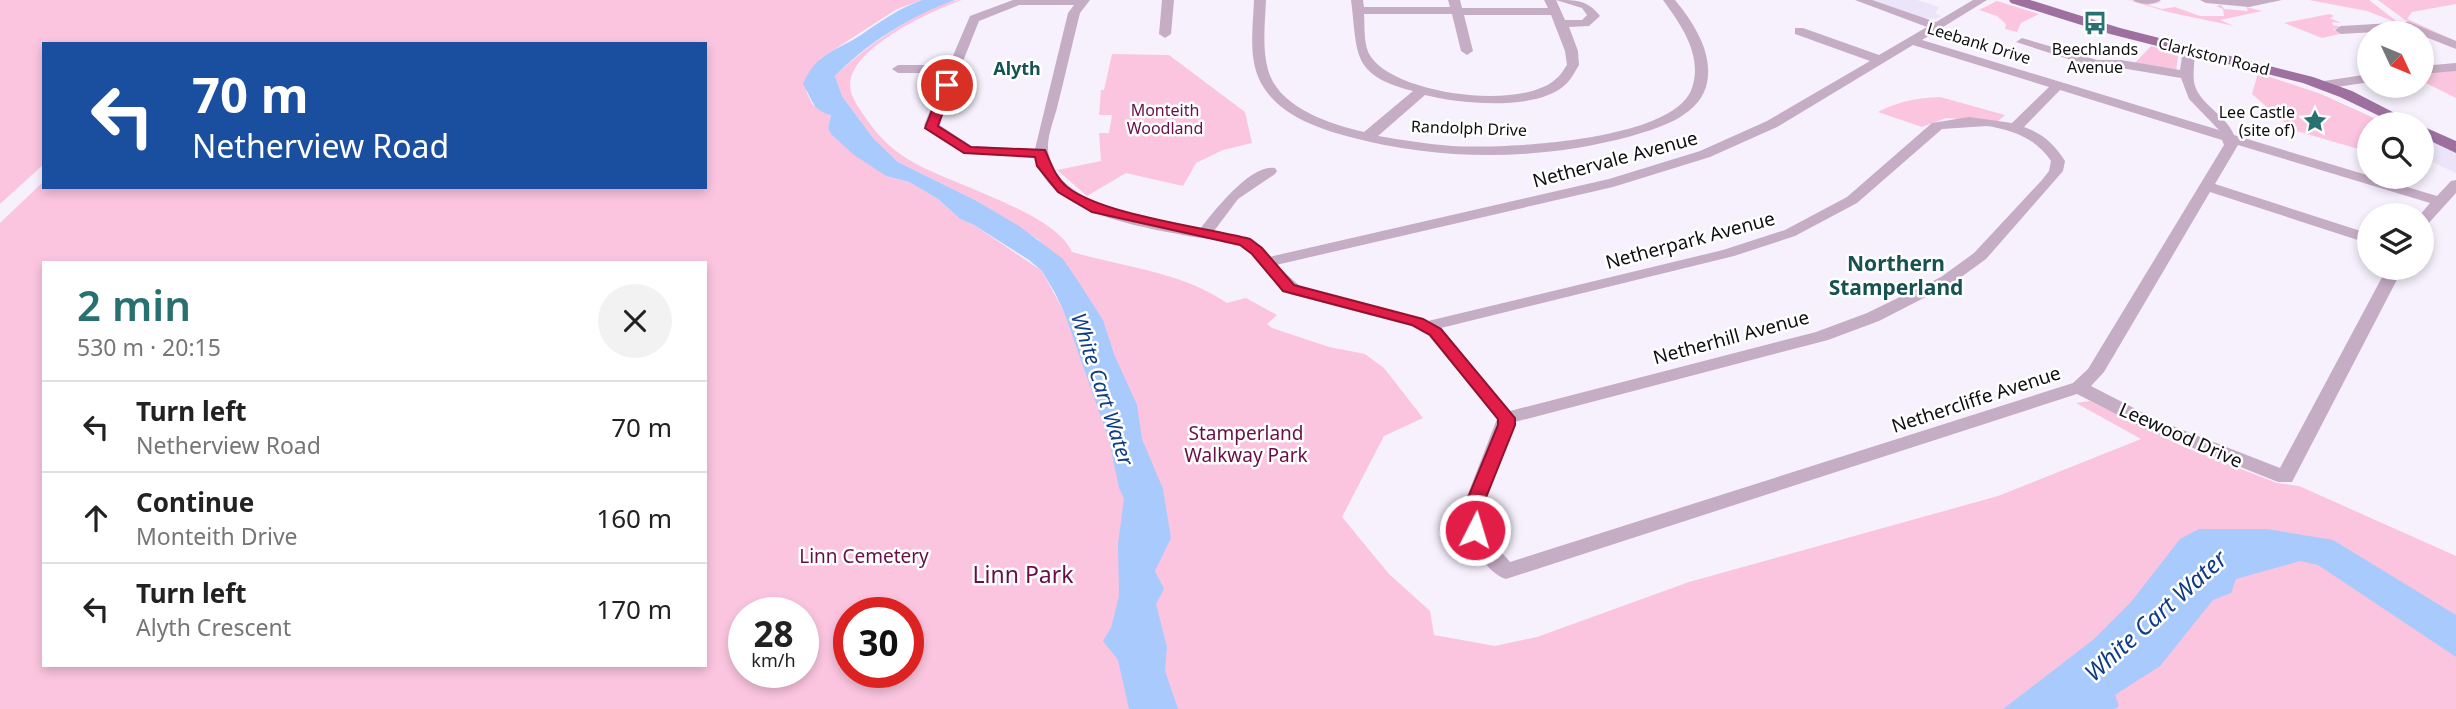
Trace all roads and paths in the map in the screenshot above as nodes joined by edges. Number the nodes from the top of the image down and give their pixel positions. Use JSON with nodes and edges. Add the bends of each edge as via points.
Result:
{"nodes":[{"id":1,"x":1168,"y":0,"type":"edge"},
{"id":2,"x":1260,"y":0,"type":"edge"},
{"id":3,"x":1562,"y":0,"type":"edge"},
{"id":4,"x":1669,"y":0,"type":"edge"},
{"id":5,"x":1861,"y":0,"type":"edge"},
{"id":6,"x":1981,"y":0,"type":"edge"},
{"id":7,"x":2016,"y":0,"type":"edge"},
{"id":8,"x":2139,"y":0,"type":"edge"},
{"id":9,"x":2155,"y":0,"type":"edge"},
{"id":10,"x":2206,"y":0,"type":"edge"},
{"id":11,"x":2276,"y":0,"type":"edge"},
{"id":12,"x":1083,"y":1,"type":"edge"},
{"id":13,"x":1358,"y":5,"type":"edge"},
{"id":14,"x":1455,"y":6,"type":"edge"},
{"id":15,"x":1555,"y":12,"type":"edge"},
{"id":16,"x":2340,"y":25,"type":"dead end"},
{"id":17,"x":1937,"y":26,"type":"junction"},
{"id":18,"x":1798,"y":31,"type":"dead end"},
{"id":19,"x":1165,"y":34,"type":"dead end"},
{"id":20,"x":1912,"y":41,"type":"junction"},
{"id":21,"x":2022,"y":42,"type":"dead end"},
{"id":22,"x":2456,"y":45,"type":"edge"},
{"id":23,"x":2189,"y":50,"type":"junction"},
{"id":24,"x":1467,"y":51,"type":"dead end"},
{"id":25,"x":1880,"y":60,"type":"junction"},
{"id":26,"x":2456,"y":67,"type":"edge"},
{"id":27,"x":898,"y":68,"type":"dead end"},
{"id":28,"x":2434,"y":68,"type":"edge"},
{"id":29,"x":953,"y":69,"type":"junction"},
{"id":30,"x":2185,"y":75,"type":"junction"},
{"id":31,"x":2357,"y":80,"type":"edge"},
{"id":32,"x":2058,"y":85,"type":"junction"},
{"id":33,"x":2324,"y":85,"type":"junction"},
{"id":34,"x":1421,"y":91,"type":"junction"},
{"id":35,"x":2381,"y":112,"type":"edge"},
{"id":36,"x":2014,"y":129,"type":"junction"},
{"id":37,"x":1367,"y":137,"type":"junction"},
{"id":38,"x":2434,"y":137,"type":"edge"},
{"id":39,"x":2229,"y":138,"type":"junction"},
{"id":40,"x":2456,"y":148,"type":"edge"},
{"id":41,"x":1040,"y":153,"type":"junction"},
{"id":42,"x":1270,"y":171,"type":"dead end"},
{"id":43,"x":2456,"y":184,"type":"edge"},
{"id":44,"x":2206,"y":186,"type":"junction"},
{"id":45,"x":2438,"y":201,"type":"junction"},
{"id":46,"x":2434,"y":206,"type":"edge"},
{"id":47,"x":1205,"y":233,"type":"junction"},
{"id":48,"x":2357,"y":235,"type":"edge"},
{"id":49,"x":1267,"y":262,"type":"junction"},
{"id":50,"x":2389,"y":280,"type":"edge"},
{"id":51,"x":1428,"y":326,"type":"junction"},
{"id":52,"x":2079,"y":387,"type":"junction"},
{"id":53,"x":1506,"y":418,"type":"junction"}],
"edges":[{"from":1,"to":19,"type":"street"},
{"from":2,"to":37,"type":"street","name":"Randolph Drive","via":[[1261,69],[1272,89],[1310,117]]},
{"from":3,"to":15,"type":"street","via":[[1586,6],[1594,16],[1585,23]]},
{"from":4,"to":37,"type":"street","name":"Randolph Drive","via":[[1695,41],[1699,87],[1686,106],[1651,126],[1592,141],[1508,150]]},
{"from":5,"to":17,"type":"street"},
{"from":6,"to":17,"type":"street","name":"Nethervale Avenue"},
{"from":7,"to":23,"type":"main road","name":"Clarkston Road"},
{"from":8,"to":9,"type":"street"},
{"from":10,"to":11,"type":"street","via":[[2249,4]]},
{"from":12,"to":29,"type":"street","via":[[1018,2],[978,16]]},
{"from":12,"to":41,"type":"street","via":[[1074,13]]},
{"from":13,"to":14,"type":"street"},
{"from":13,"to":34,"type":"street","via":[[1365,57],[1386,77]]},
{"from":14,"to":15,"type":"street"},
{"from":14,"to":24,"type":"street"},
{"from":15,"to":34,"type":"street","via":[[1574,62],[1565,78],[1524,95],[1488,100]]},
{"from":16,"to":22,"type":"street","via":[[2409,26]]},
{"from":17,"to":20,"type":"street","name":"Nethervale Avenue"},
{"from":18,"to":25,"type":"street"},
{"from":20,"to":25,"type":"street","name":"Nethervale Avenue"},
{"from":20,"to":32,"type":"street","name":"Leebank Drive"},
{"from":21,"to":30,"type":"street","via":[[2096,64]]},
{"from":23,"to":30,"type":"street"},
{"from":23,"to":33,"type":"main road","name":"Clarkston Road"},
{"from":25,"to":49,"type":"street","name":"Nethervale Avenue","via":[[1772,124],[1666,168]]},
{"from":26,"to":28,"type":"street"},
{"from":27,"to":29,"type":"street"},
{"from":29,"to":41,"type":"street","via":[[932,128],[968,150]]},
{"from":30,"to":39,"type":"street","via":[[2188,87]]},
{"from":31,"to":33,"type":"street"},
{"from":32,"to":36,"type":"street"},
{"from":32,"to":39,"type":"street","name":"Leebank Drive"},
{"from":33,"to":35,"type":"main road","name":"Clarkston Road"},
{"from":34,"to":37,"type":"street"},
{"from":36,"to":51,"type":"street","name":"Netherpark Avenue","via":[[1957,122],[1937,125],[1852,200],[1790,233],[1728,253]]},
{"from":36,"to":53,"type":"street","name":"Netherhill Avenue","via":[[2048,146],[2059,161],[2056,172],[1980,256],[1947,280],[1873,317],[1822,336]]},
{"from":38,"to":40,"type":"main road"},
{"from":39,"to":44,"type":"street","name":"Nethercliffe Avenue","via":[[2231,145]]},
{"from":39,"to":45,"type":"street","name":"Leebank Drive"},
{"from":41,"to":47,"type":"street","via":[[1062,189],[1097,209]]},
{"from":42,"to":47,"type":"street","via":[[1233,196]]},
{"from":43,"to":45,"type":"street"},
{"from":44,"to":48,"type":"street"},
{"from":44,"to":52,"type":"street","name":"Nethercliffe Avenue","via":[[2095,372]]},
{"from":45,"to":46,"type":"street"},
{"from":47,"to":49,"type":"street","via":[[1245,242]]},
{"from":49,"to":51,"type":"street","via":[[1282,282],[1296,291]]},
{"from":50,"to":52,"type":"street","name":"Leewood Drive","via":[[2285,477],[2150,424]]},
{"from":51,"to":53,"type":"street"},
{"from":52,"to":53,"type":"street","name":"Nethercliffe Avenue","via":[[1506,571],[1475,530],[1472,518]]}]}
